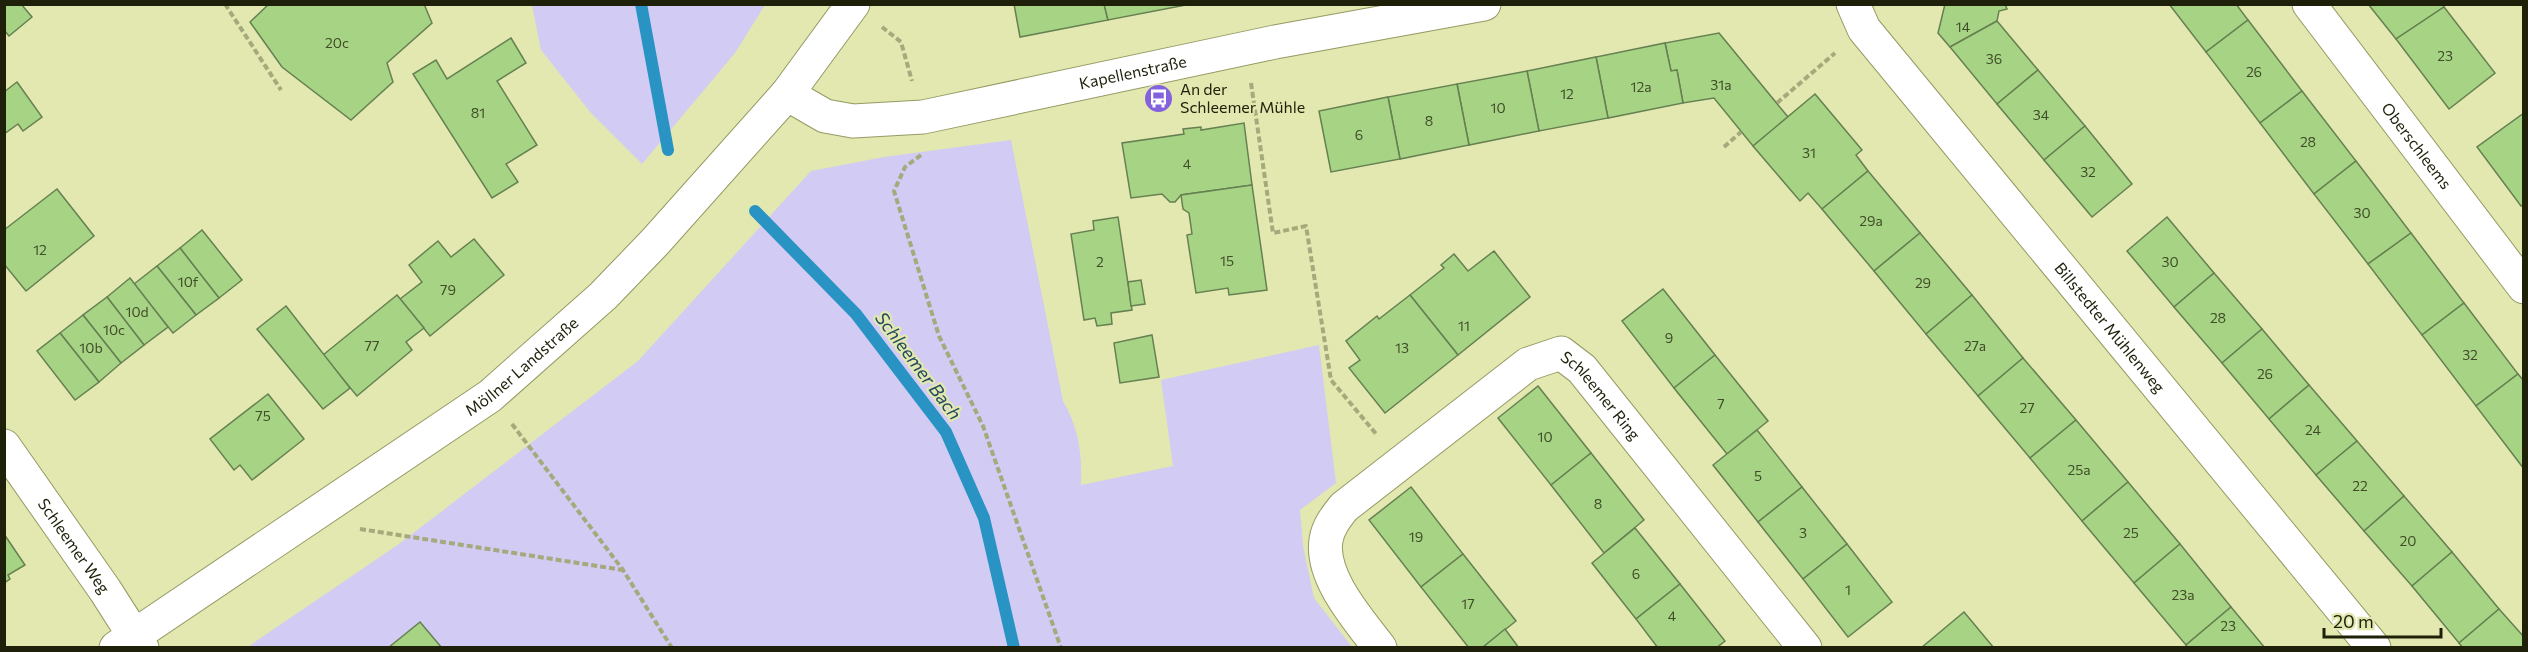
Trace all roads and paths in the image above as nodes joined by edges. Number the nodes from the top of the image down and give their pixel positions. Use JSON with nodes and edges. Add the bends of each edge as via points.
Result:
{"nodes":[{"id":1,"x":225,"y":4,"type":"edge"},
{"id":2,"x":1484,"y":4,"type":"edge"},
{"id":3,"x":1853,"y":4,"type":"edge"},
{"id":4,"x":2309,"y":4,"type":"edge"},
{"id":5,"x":866,"y":14,"type":"edge"},
{"id":6,"x":1246,"y":48,"type":"junction"},
{"id":7,"x":1821,"y":65,"type":"dead end"},
{"id":8,"x":281,"y":90,"type":"dead end"},
{"id":9,"x":916,"y":92,"type":"dead end"},
{"id":10,"x":788,"y":94,"type":"junction"},
{"id":11,"x":1777,"y":102,"type":"dead end"},
{"id":12,"x":1742,"y":132,"type":"dead end"},
{"id":13,"x":1724,"y":147,"type":"dead end"},
{"id":14,"x":929,"y":149,"type":"dead end"},
{"id":15,"x":2523,"y":287,"type":"edge"},
{"id":16,"x":490,"y":396,"type":"junction"},
{"id":17,"x":4,"y":446,"type":"edge"},
{"id":18,"x":1401,"y":464,"type":"junction"},
{"id":19,"x":305,"y":520,"type":"junction"},
{"id":20,"x":623,"y":570,"type":"junction"},
{"id":21,"x":130,"y":643,"type":"edge"},
{"id":22,"x":672,"y":648,"type":"edge"},
{"id":23,"x":1061,"y":648,"type":"edge"},
{"id":24,"x":1380,"y":648,"type":"edge"},
{"id":25,"x":1805,"y":648,"type":"edge"},
{"id":26,"x":2374,"y":648,"type":"edge"}],
"edges":[{"from":1,"to":8,"type":"path"},
{"from":2,"to":6,"type":"street","name":"Kapellenstraße"},
{"from":3,"to":26,"type":"street","name":"Billstedter Mühlenweg","via":[[1864,29]]},
{"from":4,"to":15,"type":"street","name":"Oberschleems"},
{"from":5,"to":9,"type":"path","via":[[901,42]]},
{"from":5,"to":10,"type":"street","name":"Möllner Landstraße"},
{"from":6,"to":10,"type":"street","name":"Kapellenstraße","via":[[923,117],[853,121],[825,116]]},
{"from":6,"to":18,"type":"path","via":[[1273,233],[1306,226],[1331,380]]},
{"from":7,"to":11,"type":"path"},
{"from":10,"to":16,"type":"street","name":"Möllner Landstraße","via":[[603,296]]},
{"from":12,"to":13,"type":"path"},
{"from":14,"to":23,"type":"path","via":[[905,167],[894,191],[939,336],[983,426]]},
{"from":16,"to":19,"type":"street","name":"Möllner Landstraße"},
{"from":16,"to":20,"type":"path"},
{"from":17,"to":21,"type":"street","name":"Schleemer Weg","via":[[105,590]]},
{"from":18,"to":24,"type":"street","name":"Schleemer Ring","via":[[1344,507],[1326,538],[1332,576],[1348,607]]},
{"from":18,"to":25,"type":"street","name":"Schleemer Ring","via":[[1528,364],[1561,353],[1582,369]]},
{"from":19,"to":20,"type":"path"},
{"from":19,"to":21,"type":"street","name":"Möllner Landstraße"},
{"from":20,"to":22,"type":"path"}]}
